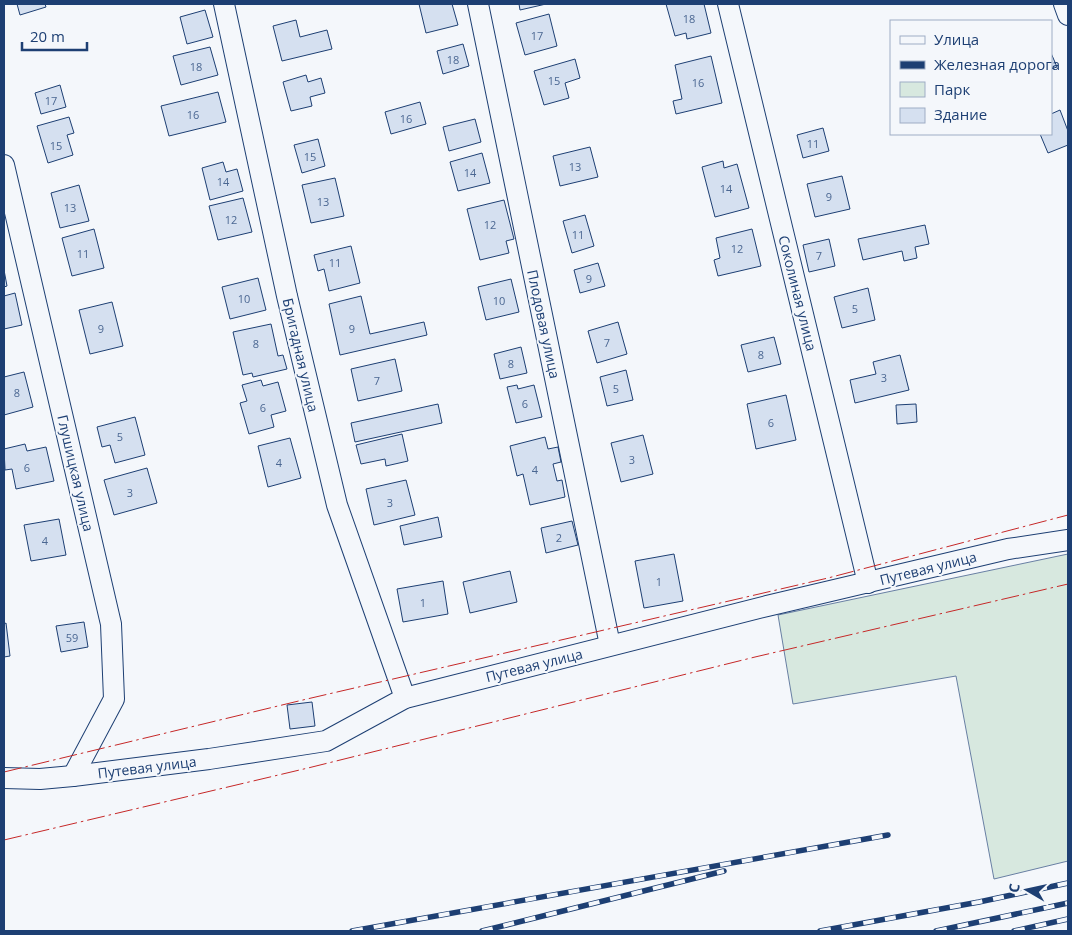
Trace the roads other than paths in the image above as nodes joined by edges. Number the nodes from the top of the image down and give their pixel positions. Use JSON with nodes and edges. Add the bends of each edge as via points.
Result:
{"nodes":[{"id":1,"x":224,"y":4,"type":"edge"},
{"id":2,"x":478,"y":4,"type":"edge"},
{"id":3,"x":728,"y":4,"type":"edge"},
{"id":4,"x":1064,"y":4,"type":"edge"},
{"id":5,"x":1068,"y":14,"type":"edge"},
{"id":6,"x":4,"y":165,"type":"edge"},
{"id":7,"x":1068,"y":540,"type":"edge"},
{"id":8,"x":868,"y":583,"type":"junction"},
{"id":9,"x":610,"y":645,"type":"junction"},
{"id":10,"x":405,"y":698,"type":"junction"},
{"id":11,"x":74,"y":776,"type":"junction"},
{"id":12,"x":4,"y":778,"type":"edge"}],
"edges":[{"from":1,"to":10,"type":"street","name":"Бригадная улица","via":[[287,296],[337,505]]},
{"from":2,"to":9,"type":"street","name":"Плодовая улица"},
{"from":3,"to":8,"type":"street","name":"Соколиная улица"},
{"from":4,"to":5,"type":"street"},
{"from":6,"to":11,"type":"street","name":"Глушицкая улица","via":[[111,624],[114,699]]},
{"from":7,"to":8,"type":"street","name":"Путевая улица","via":[[1008,548]]},
{"from":8,"to":9,"type":"street","name":"Путевая улица"},
{"from":9,"to":10,"type":"street","name":"Путевая улица"},
{"from":10,"to":11,"type":"street","name":"Путевая улица","via":[[326,742]]},
{"from":11,"to":12,"type":"street","name":"Путевая улица"}]}
